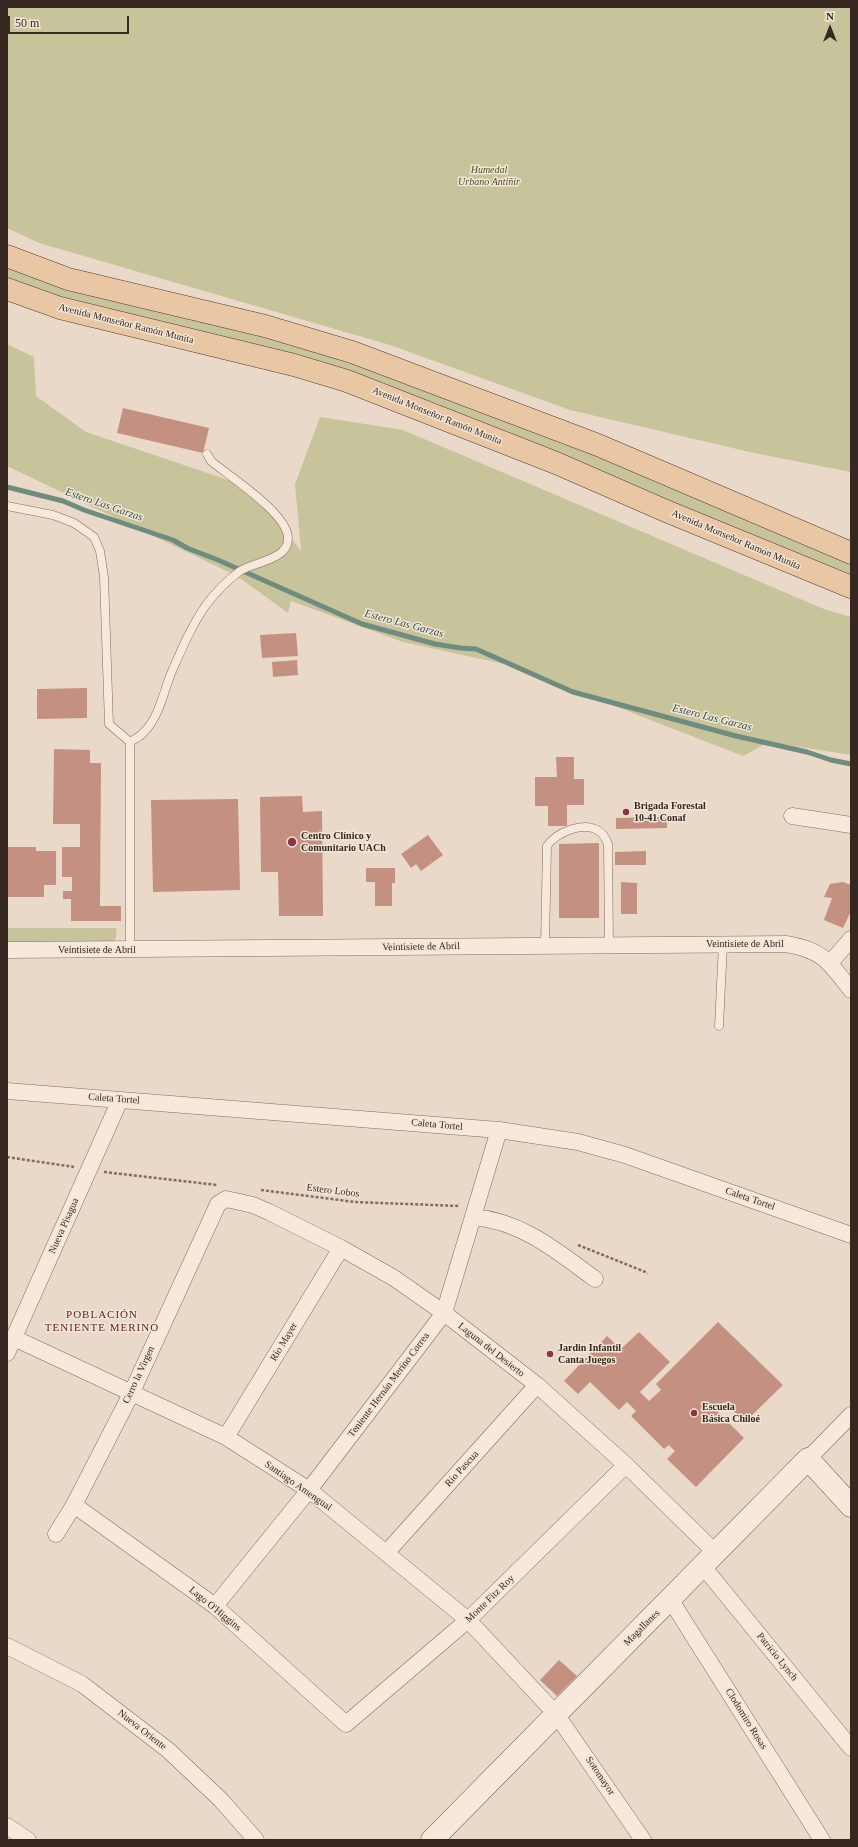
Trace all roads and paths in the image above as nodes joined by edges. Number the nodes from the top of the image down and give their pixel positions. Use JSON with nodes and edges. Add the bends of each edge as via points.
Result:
{"nodes":[{"id":1,"x":7,"y":256,"type":"edge"},
{"id":2,"x":7,"y":289,"type":"edge"},
{"id":3,"x":207,"y":454,"type":"dead end"},
{"id":4,"x":7,"y":506,"type":"edge"},
{"id":5,"x":851,"y":553,"type":"edge"},
{"id":6,"x":851,"y":587,"type":"edge"},
{"id":7,"x":130,"y":742,"type":"junction"},
{"id":8,"x":792,"y":816,"type":"dead end"},
{"id":9,"x":851,"y":825,"type":"edge"},
{"id":10,"x":851,"y":938,"type":"edge"},
{"id":11,"x":723,"y":944,"type":"junction"},
{"id":12,"x":545,"y":945,"type":"junction"},
{"id":13,"x":609,"y":945,"type":"junction"},
{"id":14,"x":130,"y":949,"type":"junction"},
{"id":15,"x":7,"y":950,"type":"edge"},
{"id":16,"x":830,"y":963,"type":"junction"},
{"id":17,"x":851,"y":990,"type":"edge"},
{"id":18,"x":719,"y":1026,"type":"dead end"},
{"id":19,"x":7,"y":1091,"type":"edge"},
{"id":20,"x":120,"y":1100,"type":"junction"},
{"id":21,"x":499,"y":1130,"type":"junction"},
{"id":22,"x":7,"y":1157,"type":"edge"},
{"id":23,"x":89,"y":1170,"type":"junction"},
{"id":24,"x":221,"y":1186,"type":"dead end"},
{"id":25,"x":258,"y":1190,"type":"dead end"},
{"id":26,"x":232,"y":1200,"type":"joint"},
{"id":27,"x":475,"y":1213,"type":"junction"},
{"id":28,"x":851,"y":1234,"type":"edge"},
{"id":29,"x":575,"y":1244,"type":"dead end"},
{"id":30,"x":341,"y":1248,"type":"junction"},
{"id":31,"x":648,"y":1273,"type":"dead end"},
{"id":32,"x":595,"y":1279,"type":"dead end"},
{"id":33,"x":444,"y":1313,"type":"junction"},
{"id":34,"x":14,"y":1338,"type":"junction"},
{"id":35,"x":7,"y":1353,"type":"edge"},
{"id":36,"x":537,"y":1385,"type":"junction"},
{"id":37,"x":131,"y":1394,"type":"junction"},
{"id":38,"x":851,"y":1415,"type":"edge"},
{"id":39,"x":226,"y":1437,"type":"junction"},
{"id":40,"x":808,"y":1459,"type":"junction"},
{"id":41,"x":626,"y":1466,"type":"junction"},
{"id":42,"x":309,"y":1490,"type":"junction"},
{"id":43,"x":74,"y":1505,"type":"junction"},
{"id":44,"x":851,"y":1506,"type":"edge"},
{"id":45,"x":56,"y":1534,"type":"dead end"},
{"id":46,"x":387,"y":1552,"type":"junction"},
{"id":47,"x":709,"y":1559,"type":"junction"},
{"id":48,"x":670,"y":1599,"type":"junction"},
{"id":49,"x":215,"y":1606,"type":"junction"},
{"id":50,"x":468,"y":1620,"type":"junction"},
{"id":51,"x":7,"y":1646,"type":"edge"},
{"id":52,"x":556,"y":1714,"type":"junction"},
{"id":53,"x":346,"y":1724,"type":"joint"},
{"id":54,"x":851,"y":1748,"type":"edge"},
{"id":55,"x":7,"y":1826,"type":"edge"},
{"id":56,"x":438,"y":1838,"type":"edge"},
{"id":57,"x":28,"y":1840,"type":"edge"},
{"id":58,"x":256,"y":1840,"type":"edge"},
{"id":59,"x":643,"y":1840,"type":"edge"},
{"id":60,"x":822,"y":1840,"type":"edge"}],
"edges":[{"from":1,"to":5,"type":"main road","via":[[68,279],[265,326],[352,352],[585,440]]},
{"from":2,"to":6,"type":"main road","name":"Avenida Monseñor Ramón Munita","via":[[60,308],[286,363],[347,381],[556,463]]},
{"from":3,"to":7,"type":"lane","via":[[211,462],[276,514],[284,525],[288,545],[271,559],[241,570],[209,601],[192,630],[151,721],[143,733]]},
{"from":4,"to":7,"type":"lane","via":[[54,515],[74,523],[94,537],[100,551],[104,577],[109,724]]},
{"from":7,"to":14,"type":"lane"},
{"from":8,"to":9,"type":"street"},
{"from":10,"to":16,"type":"street"},
{"from":11,"to":13,"type":"street","name":"Veintisiete de Abril"},
{"from":11,"to":16,"type":"street","name":"Veintisiete de Abril","via":[[804,946],[817,952]]},
{"from":11,"to":18,"type":"lane"},
{"from":12,"to":13,"type":"street","name":"Veintisiete de Abril"},
{"from":12,"to":13,"type":"lane","via":[[547,846],[557,835],[578,828],[599,830],[608,844]]},
{"from":12,"to":14,"type":"street","name":"Veintisiete de Abril"},
{"from":14,"to":15,"type":"street","name":"Veintisiete de Abril"},
{"from":16,"to":17,"type":"street","name":"Veintisiete de Abril"},
{"from":19,"to":20,"type":"street","name":"Caleta Tortel"},
{"from":20,"to":21,"type":"street","name":"Caleta Tortel"},
{"from":20,"to":23,"type":"street","name":"Nueva Pisagua"},
{"from":21,"to":27,"type":"street","name":"Teniente Hernán Merino Correa"},
{"from":21,"to":28,"type":"street","name":"Caleta Tortel","via":[[578,1142],[625,1155]]},
{"from":22,"to":23,"type":"path"},
{"from":23,"to":24,"type":"path"},
{"from":23,"to":34,"type":"street","name":"Nueva Pisagua"},
{"from":25,"to":27,"type":"path","name":"Estero Lobos","via":[[355,1202],[458,1206]]},
{"from":26,"to":30,"type":"street","name":"Laguna del Desierto","via":[[269,1212]]},
{"from":26,"to":37,"type":"street","name":"Cerro la Virgen","via":[[222,1200],[218,1204]]},
{"from":27,"to":32,"type":"street","via":[[510,1225],[544,1241]]},
{"from":27,"to":33,"type":"street","name":"Teniente Hernán Merino Correa"},
{"from":29,"to":31,"type":"path"},
{"from":30,"to":33,"type":"street","name":"Laguna del Desierto","via":[[394,1278]]},
{"from":30,"to":39,"type":"street","name":"Río Mayer"},
{"from":33,"to":36,"type":"street","name":"Laguna del Desierto"},
{"from":33,"to":42,"type":"street","name":"Teniente Hernán Merino Correa"},
{"from":34,"to":35,"type":"street","name":"Nueva Pisagua"},
{"from":34,"to":37,"type":"street","name":"Santiago Amengual"},
{"from":36,"to":41,"type":"street","name":"Laguna del Desierto"},
{"from":36,"to":46,"type":"street","name":"Río Pascua"},
{"from":37,"to":39,"type":"street","name":"Santiago Amengual"},
{"from":37,"to":43,"type":"street","name":"Cerro la Virgen"},
{"from":38,"to":40,"type":"street","name":"Magallanes"},
{"from":39,"to":42,"type":"street","name":"Santiago Amengual"},
{"from":40,"to":44,"type":"street"},
{"from":40,"to":47,"type":"street","name":"Magallanes"},
{"from":41,"to":47,"type":"street","name":"Laguna del Desierto"},
{"from":41,"to":50,"type":"street","name":"Monte Fitz Roy"},
{"from":42,"to":46,"type":"street","name":"Santiago Amengual"},
{"from":42,"to":49,"type":"street","name":"Teniente Hernán Merino Correa"},
{"from":43,"to":45,"type":"street","name":"Cerro la Virgen"},
{"from":43,"to":49,"type":"street","name":"Lago O'Higgins"},
{"from":46,"to":50,"type":"street","name":"Santiago Amengual"},
{"from":47,"to":48,"type":"street","name":"Magallanes"},
{"from":47,"to":54,"type":"street","name":"Patricio Lynch"},
{"from":48,"to":52,"type":"street","name":"Magallanes"},
{"from":48,"to":60,"type":"street","name":"Clodomiro Rosas"},
{"from":49,"to":53,"type":"street","name":"Lago O'Higgins"},
{"from":50,"to":52,"type":"street","name":"Santiago Amengual"},
{"from":50,"to":53,"type":"street","name":"Monte Fitz Roy"},
{"from":51,"to":58,"type":"street","name":"Nueva Oriente","via":[[82,1684],[161,1745],[221,1800]]},
{"from":52,"to":56,"type":"street","name":"Magallanes"},
{"from":52,"to":59,"type":"street","name":"Sotomayor"},
{"from":55,"to":57,"type":"street"}]}
